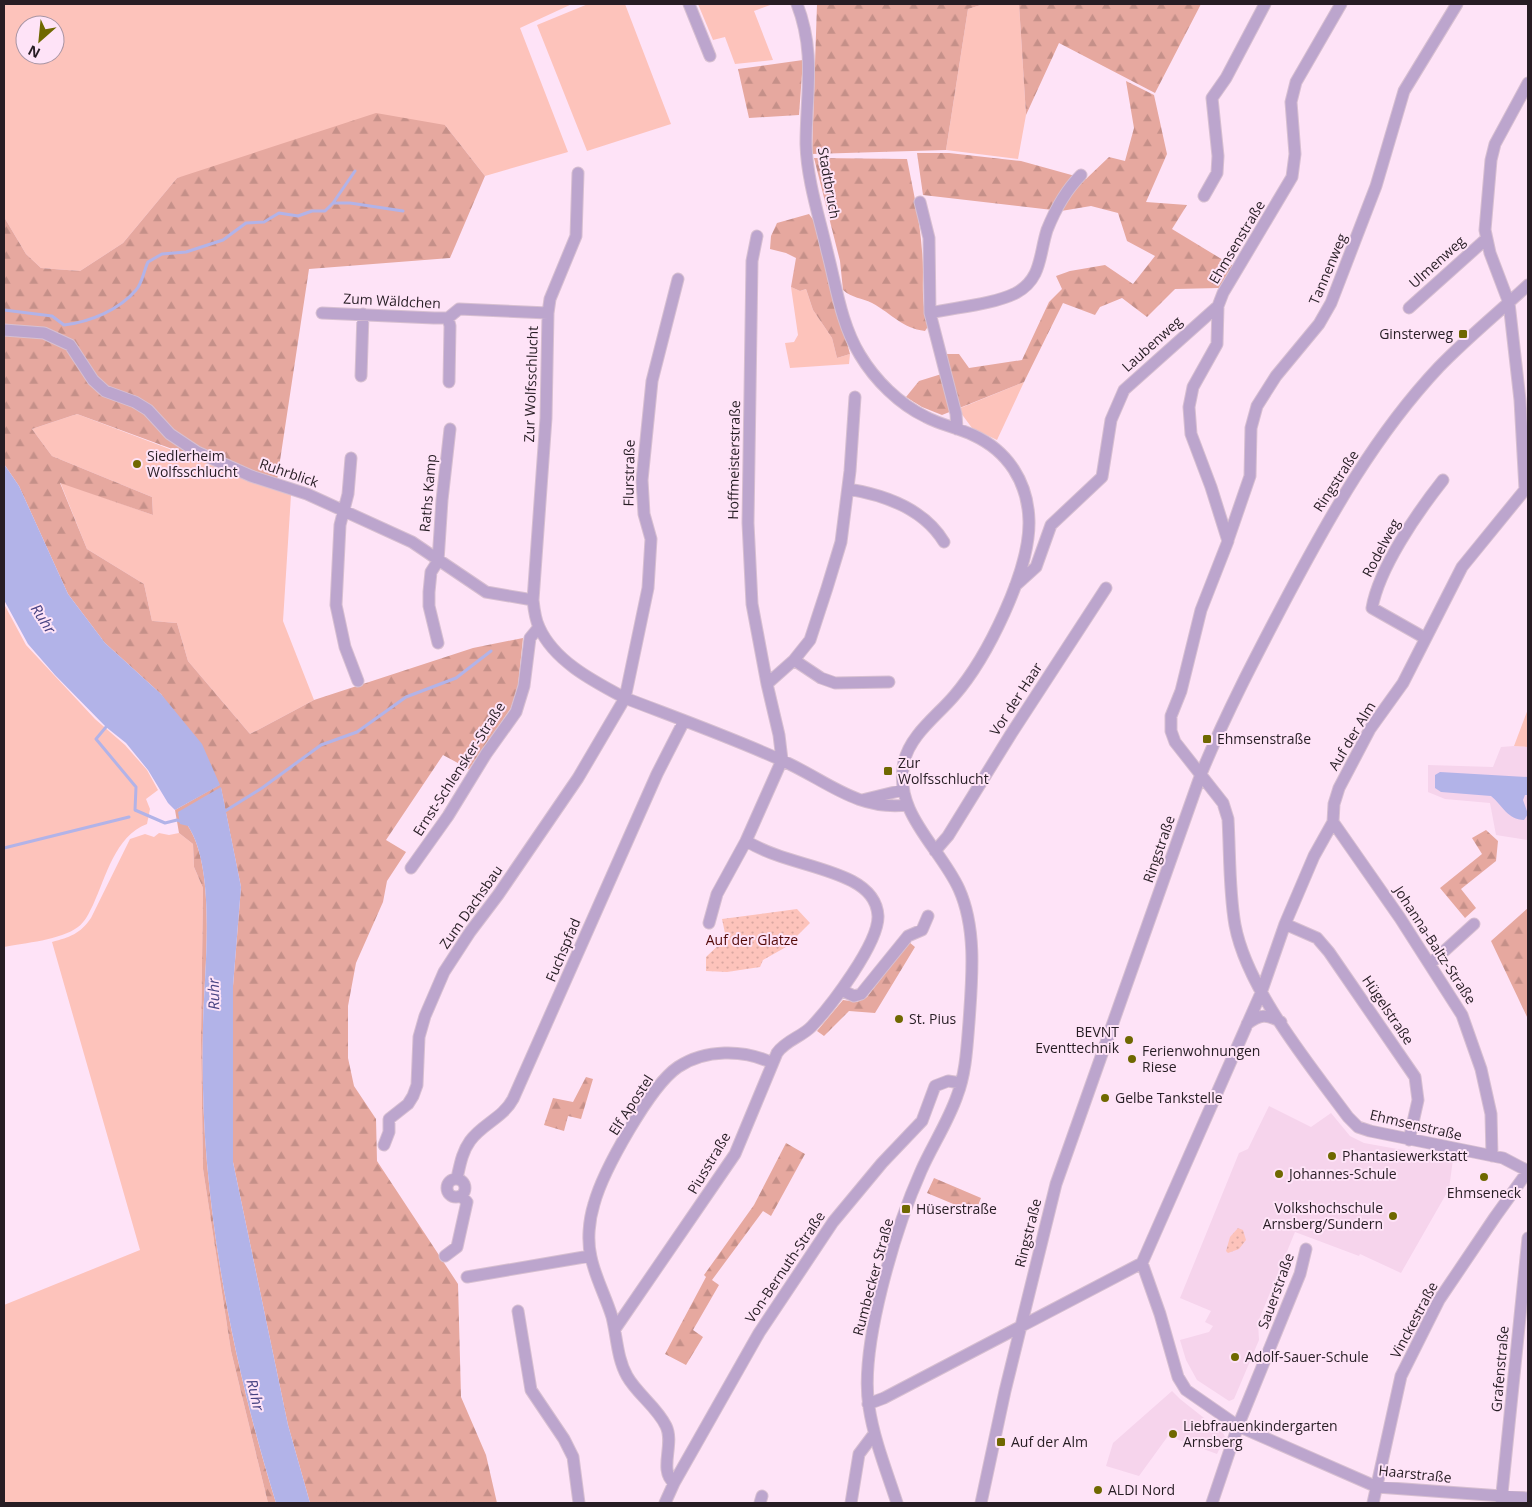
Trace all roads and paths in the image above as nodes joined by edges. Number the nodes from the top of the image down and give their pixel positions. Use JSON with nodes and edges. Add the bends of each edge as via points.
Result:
{"nodes":[{"id":1,"x":689,"y":4,"type":"edge"},
{"id":2,"x":797,"y":4,"type":"edge"},
{"id":3,"x":1265,"y":4,"type":"edge"},
{"id":4,"x":1341,"y":4,"type":"edge"},
{"id":5,"x":1457,"y":4,"type":"edge"},
{"id":6,"x":710,"y":56,"type":"dead end"},
{"id":7,"x":1528,"y":83,"type":"edge"},
{"id":8,"x":578,"y":173,"type":"dead end"},
{"id":9,"x":1081,"y":175,"type":"dead end"},
{"id":10,"x":1204,"y":196,"type":"dead end"},
{"id":11,"x":920,"y":202,"type":"dead end"},
{"id":12,"x":757,"y":236,"type":"dead end"},
{"id":13,"x":1486,"y":239,"type":"junction"},
{"id":14,"x":678,"y":279,"type":"dead end"},
{"id":15,"x":1528,"y":285,"type":"edge"},
{"id":16,"x":1509,"y":303,"type":"junction"},
{"id":17,"x":1218,"y":306,"type":"junction"},
{"id":18,"x":1409,"y":308,"type":"dead end"},
{"id":19,"x":322,"y":312,"type":"dead end"},
{"id":20,"x":548,"y":313,"type":"junction"},
{"id":21,"x":930,"y":313,"type":"junction"},
{"id":22,"x":363,"y":314,"type":"junction"},
{"id":23,"x":448,"y":318,"type":"junction"},
{"id":24,"x":4,"y":330,"type":"edge"},
{"id":25,"x":865,"y":362,"type":"joint"},
{"id":26,"x":361,"y":376,"type":"dead end"},
{"id":27,"x":449,"y":382,"type":"dead end"},
{"id":28,"x":856,"y":397,"type":"dead end"},
{"id":29,"x":450,"y":429,"type":"dead end"},
{"id":30,"x":957,"y":429,"type":"junction"},
{"id":31,"x":351,"y":458,"type":"dead end"},
{"id":32,"x":1443,"y":480,"type":"dead end"},
{"id":33,"x":1527,"y":488,"type":"edge"},
{"id":34,"x":848,"y":489,"type":"junction"},
{"id":35,"x":344,"y":510,"type":"junction"},
{"id":36,"x":1228,"y":541,"type":"junction"},
{"id":37,"x":944,"y":542,"type":"dead end"},
{"id":38,"x":438,"y":561,"type":"junction"},
{"id":39,"x":1015,"y":586,"type":"junction"},
{"id":40,"x":1106,"y":588,"type":"dead end"},
{"id":41,"x":533,"y":600,"type":"junction"},
{"id":42,"x":539,"y":627,"type":"junction"},
{"id":43,"x":1425,"y":638,"type":"junction"},
{"id":44,"x":438,"y":643,"type":"dead end"},
{"id":45,"x":794,"y":660,"type":"junction"},
{"id":46,"x":358,"y":681,"type":"dead end"},
{"id":47,"x":889,"y":682,"type":"dead end"},
{"id":48,"x":767,"y":684,"type":"junction"},
{"id":49,"x":625,"y":698,"type":"junction"},
{"id":50,"x":684,"y":721,"type":"junction"},
{"id":51,"x":782,"y":760,"type":"junction"},
{"id":52,"x":1201,"y":774,"type":"junction"},
{"id":53,"x":903,"y":790,"type":"junction"},
{"id":54,"x":862,"y":800,"type":"junction"},
{"id":55,"x":908,"y":805,"type":"junction"},
{"id":56,"x":1333,"y":822,"type":"junction"},
{"id":57,"x":746,"y":841,"type":"junction"},
{"id":58,"x":935,"y":851,"type":"junction"},
{"id":59,"x":411,"y":868,"type":"dead end"},
{"id":60,"x":928,"y":916,"type":"dead end"},
{"id":61,"x":709,"y":923,"type":"dead end"},
{"id":62,"x":1285,"y":924,"type":"junction"},
{"id":63,"x":1474,"y":924,"type":"dead end"},
{"id":64,"x":1430,"y":964,"type":"junction"},
{"id":65,"x":841,"y":990,"type":"junction"},
{"id":66,"x":1261,"y":993,"type":"junction"},
{"id":67,"x":1281,"y":1022,"type":"junction"},
{"id":68,"x":1247,"y":1024,"type":"junction"},
{"id":69,"x":772,"y":1063,"type":"junction"},
{"id":70,"x":961,"y":1083,"type":"junction"},
{"id":71,"x":1410,"y":1140,"type":"junction"},
{"id":72,"x":384,"y":1145,"type":"dead end"},
{"id":73,"x":1492,"y":1156,"type":"junction"},
{"id":74,"x":1528,"y":1171,"type":"edge"},
{"id":75,"x":1528,"y":1238,"type":"edge"},
{"id":76,"x":1528,"y":1242,"type":"edge"},
{"id":77,"x":1306,"y":1249,"type":"dead end"},
{"id":78,"x":445,"y":1256,"type":"dead end"},
{"id":79,"x":590,"y":1256,"type":"junction"},
{"id":80,"x":1142,"y":1263,"type":"junction"},
{"id":81,"x":467,"y":1276,"type":"dead end"},
{"id":82,"x":518,"y":1311,"type":"dead end"},
{"id":83,"x":1021,"y":1326,"type":"junction"},
{"id":84,"x":615,"y":1329,"type":"junction"},
{"id":85,"x":868,"y":1404,"type":"junction"},
{"id":86,"x":1238,"y":1426,"type":"junction"},
{"id":87,"x":874,"y":1434,"type":"junction"},
{"id":88,"x":674,"y":1483,"type":"junction"},
{"id":89,"x":1377,"y":1487,"type":"junction"},
{"id":90,"x":1528,"y":1498,"type":"edge"},
{"id":91,"x":1502,"y":1500,"type":"edge"},
{"id":92,"x":579,"y":1503,"type":"edge"},
{"id":93,"x":665,"y":1503,"type":"edge"},
{"id":94,"x":851,"y":1503,"type":"edge"},
{"id":95,"x":897,"y":1503,"type":"edge"},
{"id":96,"x":981,"y":1503,"type":"edge"},
{"id":97,"x":1212,"y":1503,"type":"edge"},
{"id":98,"x":1372,"y":1503,"type":"edge"}],
"edges":[{"from":1,"to":6,"type":"street"},
{"from":2,"to":25,"type":"street","name":"Stadtbruch","via":[[809,42],[806,143],[809,175],[844,319]]},
{"from":3,"to":10,"type":"street","via":[[1212,98],[1217,173]]},
{"from":4,"to":17,"type":"street","name":"Ehmsenstraße","via":[[1296,82],[1291,102],[1295,154],[1292,177]]},
{"from":5,"to":36,"type":"street","name":"Tannenweg","via":[[1404,91],[1370,203],[1331,303],[1319,324],[1276,376],[1257,406],[1251,428],[1250,476]]},
{"from":7,"to":13,"type":"street","via":[[1495,144]]},
{"from":8,"to":20,"type":"street","name":"Zur Wolfsschlucht","via":[[576,236],[550,299]]},
{"from":9,"to":21,"type":"street","via":[[1066,192],[1050,224],[1039,270],[1030,283],[1016,293],[1000,298]]},
{"from":11,"to":21,"type":"street","via":[[929,238]]},
{"from":12,"to":48,"type":"street","name":"Hoffmeisterstraße","via":[[752,261],[748,523],[752,604]]},
{"from":13,"to":16,"type":"street"},
{"from":13,"to":18,"type":"street","name":"Ulmenweg"},
{"from":14,"to":49,"type":"street","name":"Flurstraße","via":[[652,380],[642,480],[644,514],[651,538],[648,588]]},
{"from":15,"to":16,"type":"street","name":"Ringstraße"},
{"from":16,"to":33,"type":"street"},
{"from":16,"to":52,"type":"street","name":"Ringstraße","via":[[1423,386],[1338,503],[1237,693]]},
{"from":17,"to":36,"type":"street","name":"Ehmsenstraße","via":[[1218,340],[1193,387],[1189,418],[1191,434]]},
{"from":17,"to":39,"type":"street","name":"Laubenweg","via":[[1124,390],[1111,420],[1102,477],[1051,525],[1036,567]]},
{"from":19,"to":22,"type":"street","name":"Zum Wäldchen"},
{"from":20,"to":23,"type":"street","name":"Zum Wäldchen","via":[[459,310]]},
{"from":20,"to":41,"type":"street","name":"Zur Wolfsschlucht","via":[[546,418]]},
{"from":21,"to":30,"type":"street"},
{"from":22,"to":23,"type":"street","name":"Zum Wäldchen"},
{"from":22,"to":26,"type":"street"},
{"from":23,"to":27,"type":"street"},
{"from":24,"to":35,"type":"street","name":"Ruhrblick","via":[[44,333],[70,345],[92,380],[105,391],[148,410],[170,434],[197,452],[251,476]]},
{"from":25,"to":30,"type":"street","name":"Rumbecker Straße","via":[[887,389],[909,407]]},
{"from":28,"to":34,"type":"street"},
{"from":29,"to":38,"type":"street","name":"Raths Kamp"},
{"from":30,"to":39,"type":"street","name":"Rumbecker Straße","via":[[973,435],[1002,454],[1013,466],[1026,494],[1028,534],[1024,561]]},
{"from":31,"to":35,"type":"street"},
{"from":32,"to":43,"type":"street","name":"Rodelweg","via":[[1419,510],[1397,549],[1374,592],[1372,608]]},
{"from":33,"to":43,"type":"street","name":"Auf der Alm","via":[[1462,567]]},
{"from":34,"to":37,"type":"street","via":[[913,510],[936,528]]},
{"from":34,"to":45,"type":"street","via":[[841,542],[827,588],[810,640]]},
{"from":35,"to":38,"type":"street","name":"Ruhrblick","via":[[412,542]]},
{"from":35,"to":46,"type":"street","via":[[340,525],[336,605],[345,647]]},
{"from":36,"to":52,"type":"street","name":"Ehmsenstraße","via":[[1201,610],[1181,691],[1171,716],[1175,742]]},
{"from":38,"to":41,"type":"street","name":"Ruhrblick","via":[[486,592]]},
{"from":38,"to":44,"type":"street","name":"Raths Kamp","via":[[430,572],[429,606]]},
{"from":39,"to":53,"type":"street","name":"Rumbecker Straße","via":[[972,670],[909,748],[904,764]]},
{"from":40,"to":58,"type":"street","name":"Vor der Haar","via":[[948,836]]},
{"from":41,"to":42,"type":"street"},
{"from":42,"to":49,"type":"street","via":[[552,648],[570,665]]},
{"from":42,"to":59,"type":"street","name":"Ernst-Schlensker-Straße","via":[[530,638],[524,686],[516,712]]},
{"from":43,"to":56,"type":"street","name":"Auf der Alm","via":[[1403,683],[1370,729],[1339,788]]},
{"from":45,"to":47,"type":"street","via":[[821,678],[835,682]]},
{"from":45,"to":48,"type":"street"},
{"from":48,"to":51,"type":"street","name":"Hoffmeisterstraße"},
{"from":49,"to":50,"type":"street"},
{"from":49,"to":72,"type":"street","name":"Zum Dachsbau","via":[[578,778],[444,972],[424,1016],[419,1037],[417,1086],[408,1104],[389,1120]]},
{"from":50,"to":51,"type":"street"},
{"from":50,"to":78,"type":"street","name":"Fuchspfad","via":[[657,774],[513,1099],[500,1116],[471,1139],[460,1160],[457,1178],[449,1181],[446,1189],[452,1196],[461,1196],[467,1202],[458,1247]]},
{"from":51,"to":54,"type":"street","via":[[828,786]]},
{"from":51,"to":57,"type":"street"},
{"from":52,"to":66,"type":"street","name":"Ehmsenstraße","via":[[1223,803],[1228,819],[1235,926],[1246,962]]},
{"from":52,"to":83,"type":"street","name":"Ringstraße","via":[[1056,1184]]},
{"from":53,"to":54,"type":"street"},
{"from":53,"to":55,"type":"street","name":"Rumbecker Straße"},
{"from":54,"to":55,"type":"street","via":[[884,806]]},
{"from":55,"to":58,"type":"street","name":"Rumbecker Straße"},
{"from":56,"to":62,"type":"street","name":"Auf der Alm","via":[[1314,856]]},
{"from":56,"to":64,"type":"street","name":"Johanna-Baltz-Straße"},
{"from":57,"to":61,"type":"street","via":[[717,894]]},
{"from":57,"to":65,"type":"street","name":"Piusstraße","via":[[774,856],[843,877],[871,895],[877,922],[862,957]]},
{"from":58,"to":70,"type":"street","name":"Rumbecker Straße","via":[[958,888],[970,936],[969,1023]]},
{"from":60,"to":65,"type":"street","via":[[922,930],[908,936],[861,994],[854,996]]},
{"from":62,"to":66,"type":"street","name":"Auf der Alm"},
{"from":62,"to":71,"type":"street","name":"Hügelstraße","via":[[1316,938],[1329,952],[1415,1077],[1418,1100]]},
{"from":63,"to":64,"type":"street"},
{"from":64,"to":73,"type":"street","name":"Johanna-Baltz-Straße","via":[[1462,1015],[1481,1069],[1491,1114]]},
{"from":65,"to":69,"type":"street","name":"Piusstraße","via":[[812,1026],[782,1046]]},
{"from":66,"to":67,"type":"street","name":"Ehmsenstraße"},
{"from":66,"to":68,"type":"street","name":"Auf der Alm"},
{"from":67,"to":68,"type":"street","via":[[1264,1015]]},
{"from":67,"to":71,"type":"street","name":"Ehmsenstraße","via":[[1358,1127]]},
{"from":68,"to":80,"type":"street","name":"Auf der Alm"},
{"from":69,"to":79,"type":"street","name":"Elf Apostel","via":[[746,1054],[721,1054],[686,1063],[663,1081],[634,1123],[598,1192],[592,1218]]},
{"from":69,"to":84,"type":"street","name":"Piusstraße","via":[[735,1154]]},
{"from":70,"to":85,"type":"street","name":"Rumbecker Straße","via":[[915,1186],[894,1248],[871,1337]]},
{"from":70,"to":88,"type":"street","name":"Von-Bernuth-Straße","via":[[948,1081],[935,1086],[922,1121],[882,1162],[822,1237],[759,1333]]},
{"from":71,"to":73,"type":"street","name":"Ehmsenstraße"},
{"from":73,"to":74,"type":"street","name":"Ehmsenstraße"},
{"from":74,"to":89,"type":"street","name":"Vinckestraße","via":[[1439,1300],[1401,1376]]},
{"from":75,"to":76,"type":"street","name":"Grafenstraße"},
{"from":76,"to":91,"type":"street","name":"Grafenstraße"},
{"from":77,"to":86,"type":"street","name":"Sauerstraße","via":[[1300,1274]]},
{"from":79,"to":81,"type":"street"},
{"from":79,"to":84,"type":"street","name":"Elf Apostel"},
{"from":80,"to":83,"type":"street"},
{"from":80,"to":86,"type":"street","name":"Haarstraße","via":[[1178,1377],[1186,1390]]},
{"from":82,"to":92,"type":"street","via":[[531,1390],[573,1457]]},
{"from":83,"to":85,"type":"street"},
{"from":83,"to":96,"type":"street","name":"Ringstraße"},
{"from":84,"to":88,"type":"street","name":"Elf Apostel","via":[[619,1355],[628,1377],[667,1427],[667,1471]]},
{"from":85,"to":87,"type":"street","name":"Rumbecker Straße"},
{"from":86,"to":89,"type":"street","name":"Haarstraße"},
{"from":86,"to":97,"type":"street","name":"Sauerstraße"},
{"from":87,"to":94,"type":"street","via":[[859,1454]]},
{"from":87,"to":95,"type":"street","name":"Rumbecker Straße"},
{"from":88,"to":93,"type":"street","name":"Von-Bernuth-Straße"},
{"from":89,"to":91,"type":"street","name":"Haarstraße"},
{"from":89,"to":98,"type":"street","name":"Vinckestraße"},
{"from":90,"to":91,"type":"street","name":"Haarstraße"}]}
